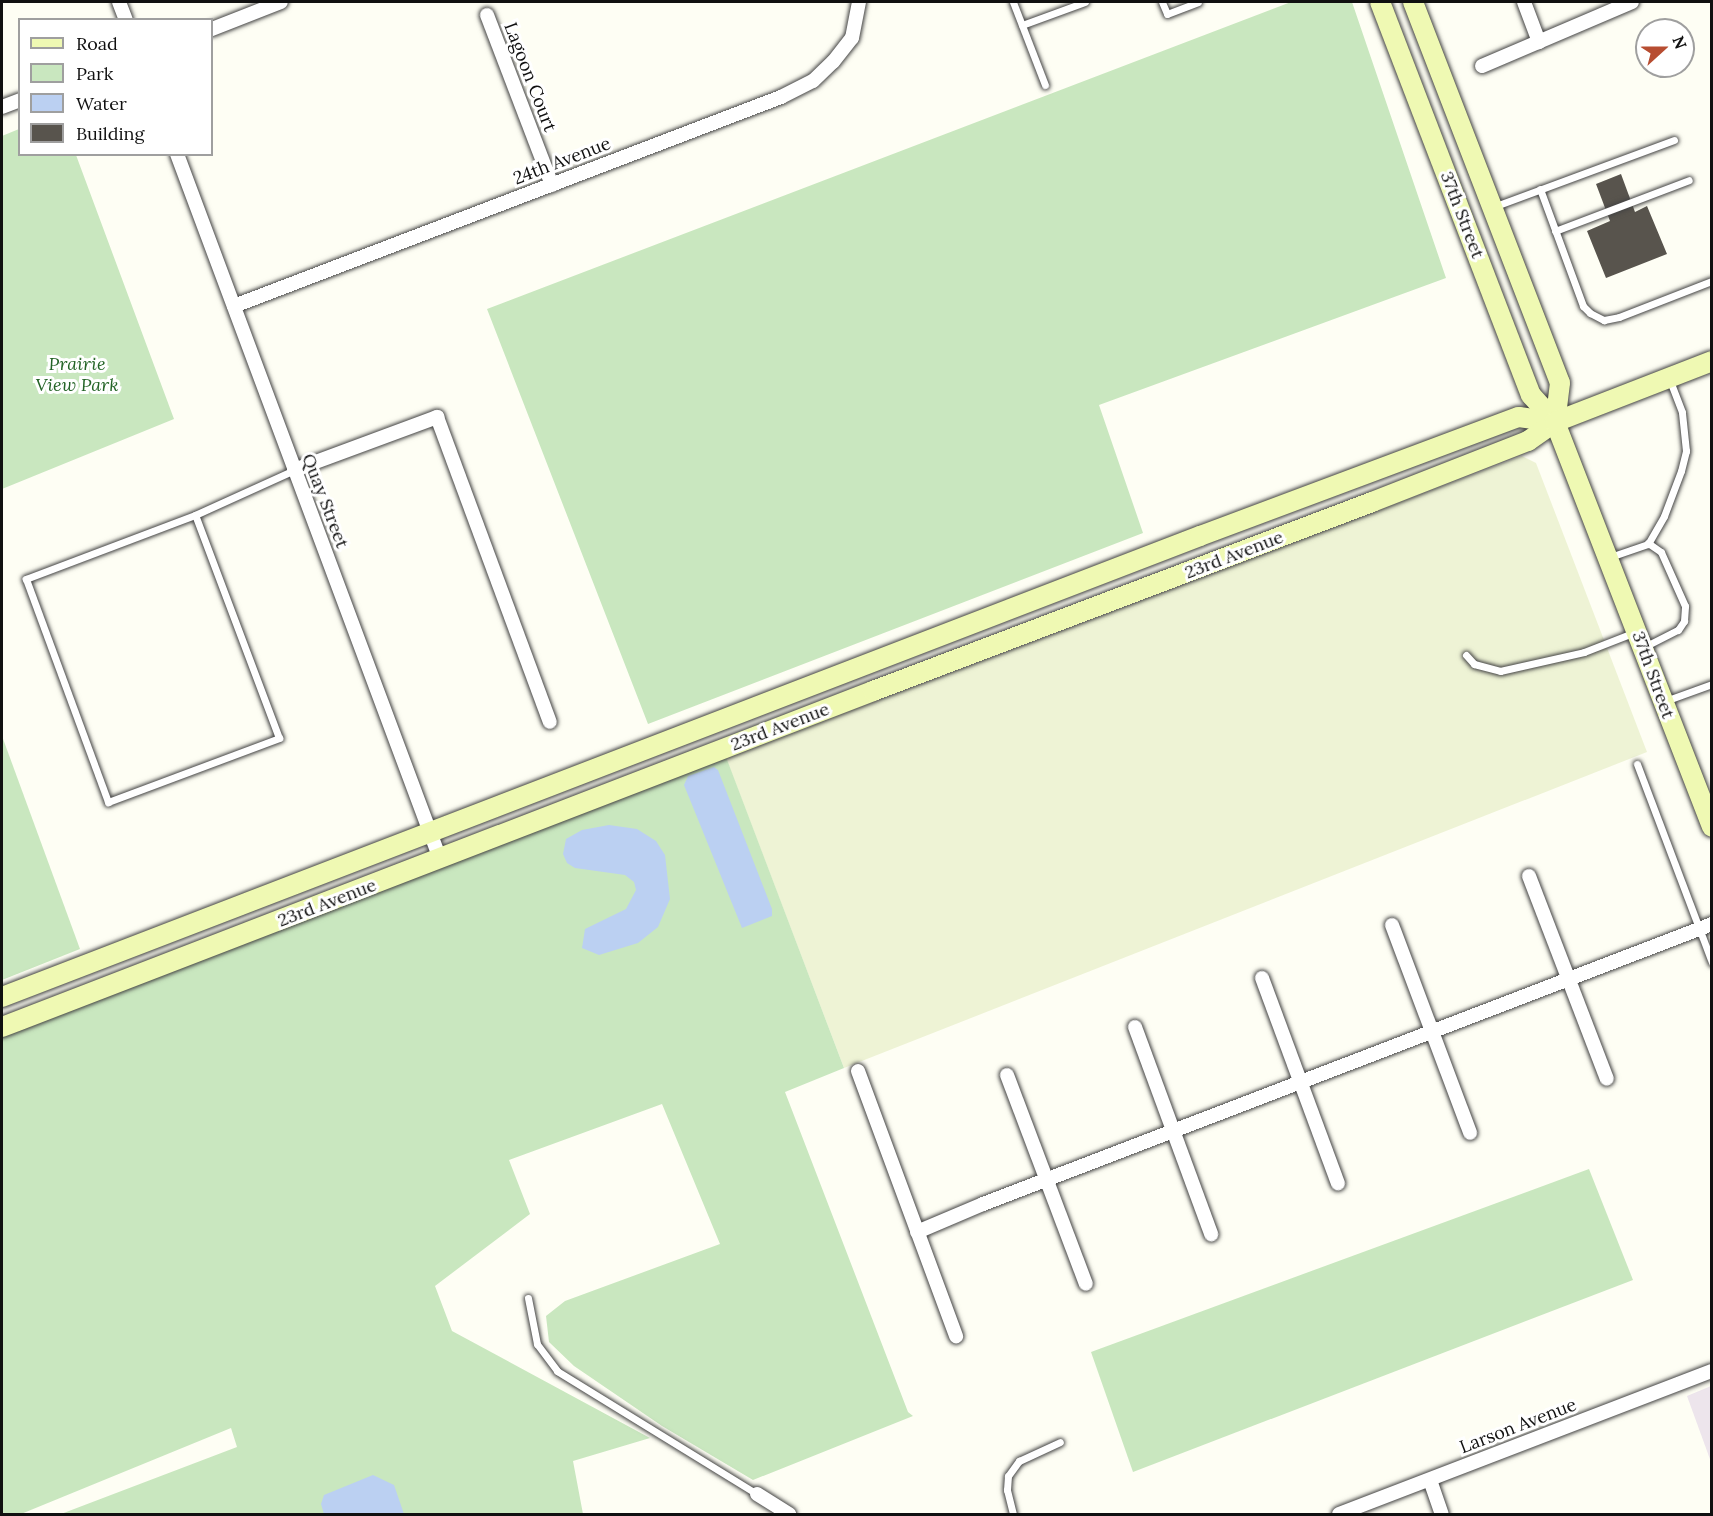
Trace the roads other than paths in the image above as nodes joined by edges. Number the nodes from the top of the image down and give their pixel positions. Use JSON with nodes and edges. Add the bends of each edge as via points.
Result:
{"nodes":[{"id":1,"x":119,"y":2,"type":"edge"},
{"id":2,"x":281,"y":2,"type":"edge"},
{"id":3,"x":859,"y":2,"type":"edge"},
{"id":4,"x":1013,"y":2,"type":"edge"},
{"id":5,"x":1085,"y":2,"type":"edge"},
{"id":6,"x":1162,"y":2,"type":"edge"},
{"id":7,"x":1198,"y":2,"type":"edge"},
{"id":8,"x":1380,"y":2,"type":"edge"},
{"id":9,"x":1413,"y":2,"type":"edge"},
{"id":10,"x":1524,"y":2,"type":"edge"},
{"id":11,"x":1632,"y":2,"type":"edge"},
{"id":12,"x":487,"y":15,"type":"dead end"},
{"id":13,"x":125,"y":18,"type":"edge"},
{"id":14,"x":1022,"y":25,"type":"junction"},
{"id":15,"x":213,"y":29,"type":"edge"},
{"id":16,"x":1539,"y":42,"type":"junction"},
{"id":17,"x":1482,"y":66,"type":"dead end"},
{"id":18,"x":1045,"y":86,"type":"dead end"},
{"id":19,"x":18,"y":101,"type":"edge"},
{"id":20,"x":2,"y":107,"type":"edge"},
{"id":21,"x":1674,"y":140,"type":"dead end"},
{"id":22,"x":178,"y":156,"type":"edge"},
{"id":23,"x":1689,"y":180,"type":"dead end"},
{"id":24,"x":552,"y":185,"type":"junction"},
{"id":25,"x":1540,"y":189,"type":"junction"},
{"id":26,"x":1493,"y":207,"type":"junction"},
{"id":27,"x":1555,"y":231,"type":"junction"},
{"id":28,"x":1712,"y":281,"type":"edge"},
{"id":29,"x":234,"y":306,"type":"junction"},
{"id":30,"x":1712,"y":361,"type":"edge"},
{"id":31,"x":1669,"y":378,"type":"junction"},
{"id":32,"x":1555,"y":422,"type":"junction"},
{"id":33,"x":294,"y":471,"type":"junction"},
{"id":34,"x":195,"y":515,"type":"junction"},
{"id":35,"x":1648,"y":543,"type":"junction"},
{"id":36,"x":1608,"y":558,"type":"junction"},
{"id":37,"x":1640,"y":639,"type":"junction"},
{"id":38,"x":1466,"y":655,"type":"dead end"},
{"id":39,"x":1712,"y":684,"type":"edge"},
{"id":40,"x":1662,"y":702,"type":"junction"},
{"id":41,"x":550,"y":722,"type":"dead end"},
{"id":42,"x":1637,"y":764,"type":"dead end"},
{"id":43,"x":1712,"y":827,"type":"edge"},
{"id":44,"x":431,"y":833,"type":"junction"},
{"id":45,"x":440,"y":859,"type":"junction"},
{"id":46,"x":1529,"y":876,"type":"dead end"},
{"id":47,"x":1392,"y":925,"type":"dead end"},
{"id":48,"x":1705,"y":926,"type":"edge"},
{"id":49,"x":1712,"y":962,"type":"edge"},
{"id":50,"x":1262,"y":978,"type":"dead end"},
{"id":51,"x":1568,"y":979,"type":"junction"},
{"id":52,"x":2,"y":996,"type":"edge"},
{"id":53,"x":2,"y":1027,"type":"edge"},
{"id":54,"x":1134,"y":1027,"type":"dead end"},
{"id":55,"x":1432,"y":1032,"type":"junction"},
{"id":56,"x":858,"y":1071,"type":"dead end"},
{"id":57,"x":1007,"y":1075,"type":"dead end"},
{"id":58,"x":1607,"y":1079,"type":"dead end"},
{"id":59,"x":1300,"y":1081,"type":"junction"},
{"id":60,"x":1173,"y":1132,"type":"junction"},
{"id":61,"x":1470,"y":1133,"type":"dead end"},
{"id":62,"x":1046,"y":1181,"type":"junction"},
{"id":63,"x":1338,"y":1183,"type":"dead end"},
{"id":64,"x":917,"y":1232,"type":"junction"},
{"id":65,"x":1211,"y":1234,"type":"dead end"},
{"id":66,"x":1086,"y":1284,"type":"dead end"},
{"id":67,"x":528,"y":1298,"type":"dead end"},
{"id":68,"x":956,"y":1335,"type":"dead end"},
{"id":69,"x":1712,"y":1371,"type":"edge"},
{"id":70,"x":1060,"y":1442,"type":"dead end"},
{"id":71,"x":1430,"y":1480,"type":"junction"},
{"id":72,"x":757,"y":1494,"type":"joint"},
{"id":73,"x":789,"y":1515,"type":"edge"},
{"id":74,"x":1013,"y":1515,"type":"edge"},
{"id":75,"x":1339,"y":1515,"type":"edge"},
{"id":76,"x":1442,"y":1515,"type":"edge"}],
"edges":[{"from":1,"to":13,"type":"street"},
{"from":2,"to":15,"type":"street"},
{"from":3,"to":24,"type":"street","name":"24th Avenue","via":[[852,38],[813,81],[781,97]]},
{"from":4,"to":14,"type":"lane"},
{"from":5,"to":14,"type":"lane"},
{"from":6,"to":7,"type":"lane","via":[[1167,14]]},
{"from":8,"to":32,"type":"main road","name":"37th Street","via":[[1531,395]]},
{"from":9,"to":26,"type":"main road","name":"37th Street"},
{"from":10,"to":16,"type":"street"},
{"from":11,"to":16,"type":"street"},
{"from":12,"to":24,"type":"street","name":"Lagoon Court"},
{"from":14,"to":18,"type":"lane"},
{"from":16,"to":17,"type":"street"},
{"from":19,"to":20,"type":"street"},
{"from":21,"to":25,"type":"lane"},
{"from":22,"to":29,"type":"street","name":"Quay Street"},
{"from":23,"to":27,"type":"lane"},
{"from":24,"to":29,"type":"street","name":"24th Avenue"},
{"from":25,"to":26,"type":"lane"},
{"from":25,"to":27,"type":"lane"},
{"from":26,"to":32,"type":"main road","name":"37th Street","via":[[1560,383]]},
{"from":27,"to":28,"type":"lane","via":[[1582,306],[1604,320]]},
{"from":29,"to":33,"type":"street","name":"Quay Street"},
{"from":30,"to":31,"type":"main road","name":"23rd Avenue"},
{"from":31,"to":32,"type":"main road","name":"23rd Avenue"},
{"from":31,"to":35,"type":"lane","via":[[1682,412],[1686,452],[1664,516]]},
{"from":32,"to":36,"type":"main road","name":"37th Street"},
{"from":32,"to":44,"type":"main road","name":"23rd Avenue","via":[[1518,417]]},
{"from":32,"to":45,"type":"main road","name":"23rd Avenue","via":[[1528,441],[1398,492]]},
{"from":33,"to":34,"type":"lane"},
{"from":33,"to":41,"type":"street","via":[[437,417]]},
{"from":33,"to":44,"type":"street","name":"Quay Street"},
{"from":34,"to":34,"type":"lane","via":[[279,738],[108,802],[26,579]]},
{"from":35,"to":36,"type":"lane"},
{"from":35,"to":37,"type":"lane","via":[[1661,552],[1685,606],[1684,621],[1678,630]]},
{"from":36,"to":37,"type":"main road","name":"37th Street"},
{"from":37,"to":38,"type":"lane","via":[[1500,671],[1474,664]]},
{"from":37,"to":40,"type":"main road","name":"37th Street"},
{"from":39,"to":40,"type":"lane"},
{"from":40,"to":43,"type":"main road","name":"37th Street"},
{"from":42,"to":48,"type":"lane"},
{"from":44,"to":45,"type":"street","name":"Quay Street"},
{"from":44,"to":52,"type":"main road","name":"23rd Avenue"},
{"from":45,"to":53,"type":"main road","name":"23rd Avenue"},
{"from":46,"to":51,"type":"street"},
{"from":47,"to":55,"type":"street"},
{"from":48,"to":49,"type":"lane"},
{"from":48,"to":51,"type":"street"},
{"from":50,"to":59,"type":"street"},
{"from":51,"to":55,"type":"street"},
{"from":51,"to":58,"type":"street"},
{"from":54,"to":60,"type":"street"},
{"from":55,"to":59,"type":"street"},
{"from":55,"to":61,"type":"street"},
{"from":56,"to":64,"type":"street"},
{"from":57,"to":62,"type":"street"},
{"from":59,"to":60,"type":"street"},
{"from":59,"to":63,"type":"street"},
{"from":60,"to":62,"type":"street"},
{"from":60,"to":65,"type":"street"},
{"from":62,"to":64,"type":"street"},
{"from":62,"to":66,"type":"street"},
{"from":64,"to":68,"type":"street"},
{"from":67,"to":72,"type":"lane","via":[[537,1344],[557,1371]]},
{"from":69,"to":71,"type":"street","name":"Larson Avenue"},
{"from":70,"to":74,"type":"lane","via":[[1019,1461],[1008,1476]]},
{"from":71,"to":75,"type":"street","name":"Larson Avenue"},
{"from":71,"to":76,"type":"street"},
{"from":72,"to":73,"type":"street"}]}
